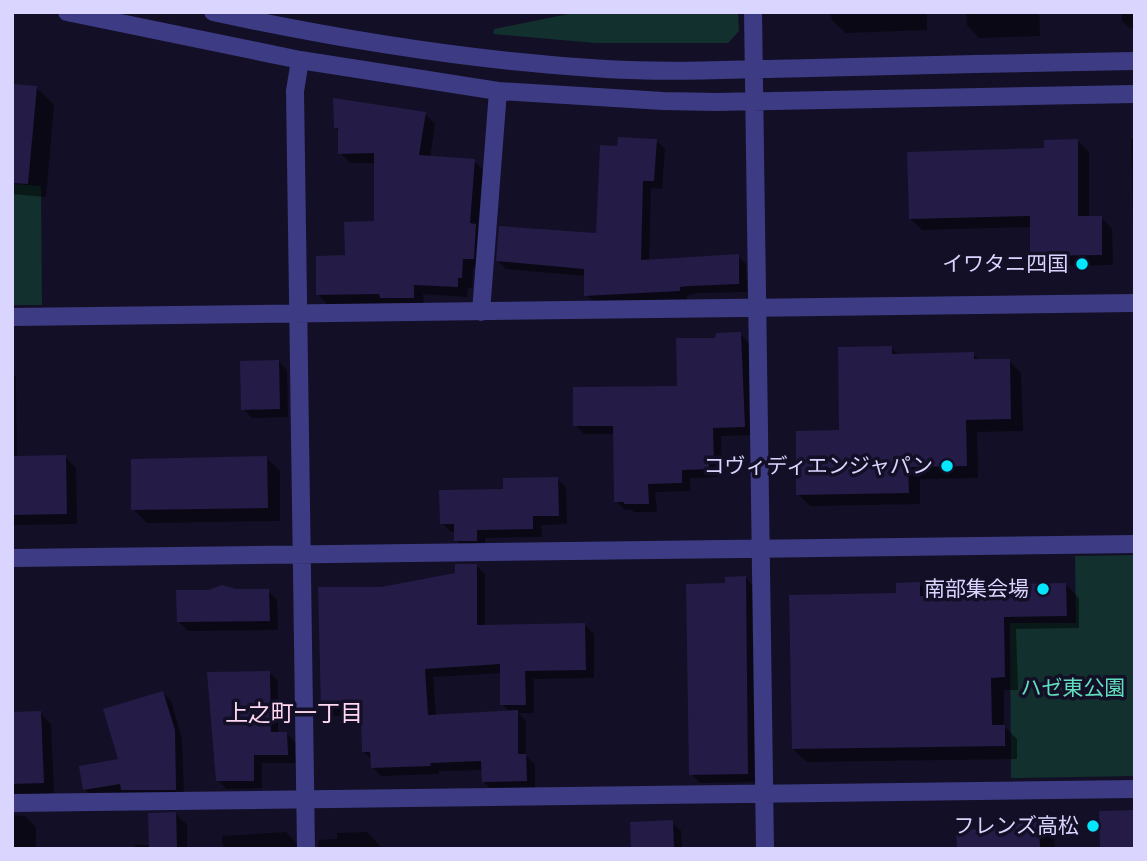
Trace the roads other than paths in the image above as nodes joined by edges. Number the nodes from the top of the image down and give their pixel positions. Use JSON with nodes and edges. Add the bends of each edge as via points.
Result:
{"nodes":[{"id":1,"x":67,"y":12,"type":"edge"},
{"id":2,"x":213,"y":12,"type":"edge"},
{"id":3,"x":752,"y":12,"type":"edge"},
{"id":4,"x":300,"y":60,"type":"junction"},
{"id":5,"x":1135,"y":61,"type":"edge"},
{"id":6,"x":753,"y":69,"type":"junction"},
{"id":7,"x":498,"y":91,"type":"junction"},
{"id":8,"x":1135,"y":94,"type":"edge"},
{"id":9,"x":754,"y":102,"type":"junction"},
{"id":10,"x":1135,"y":303,"type":"edge"},
{"id":11,"x":757,"y":307,"type":"junction"},
{"id":12,"x":481,"y":312,"type":"junction"},
{"id":13,"x":299,"y":314,"type":"junction"},
{"id":14,"x":12,"y":317,"type":"edge"},
{"id":15,"x":1135,"y":544,"type":"edge"},
{"id":16,"x":760,"y":547,"type":"junction"},
{"id":17,"x":302,"y":554,"type":"junction"},
{"id":18,"x":12,"y":558,"type":"edge"},
{"id":19,"x":1135,"y":789,"type":"edge"},
{"id":20,"x":764,"y":794,"type":"junction"},
{"id":21,"x":305,"y":800,"type":"junction"},
{"id":22,"x":12,"y":803,"type":"edge"},
{"id":23,"x":306,"y":849,"type":"edge"},
{"id":24,"x":765,"y":849,"type":"edge"}],
"edges":[{"from":1,"to":4,"type":"street"},
{"from":2,"to":6,"type":"street","via":[[306,32],[503,60],[607,69]]},
{"from":3,"to":6,"type":"street"},
{"from":4,"to":7,"type":"street"},
{"from":4,"to":13,"type":"street","via":[[295,91]]},
{"from":5,"to":6,"type":"street"},
{"from":6,"to":9,"type":"street"},
{"from":7,"to":9,"type":"street"},
{"from":7,"to":12,"type":"street"},
{"from":8,"to":9,"type":"street"},
{"from":9,"to":11,"type":"street"},
{"from":10,"to":11,"type":"street"},
{"from":11,"to":12,"type":"street"},
{"from":11,"to":16,"type":"street"},
{"from":12,"to":13,"type":"street"},
{"from":13,"to":14,"type":"street"},
{"from":13,"to":17,"type":"street"},
{"from":15,"to":16,"type":"street"},
{"from":16,"to":17,"type":"street"},
{"from":16,"to":20,"type":"street"},
{"from":17,"to":18,"type":"street"},
{"from":17,"to":21,"type":"street"},
{"from":19,"to":20,"type":"street"},
{"from":20,"to":21,"type":"street"},
{"from":20,"to":24,"type":"street"},
{"from":21,"to":22,"type":"street"},
{"from":21,"to":23,"type":"street"}]}
